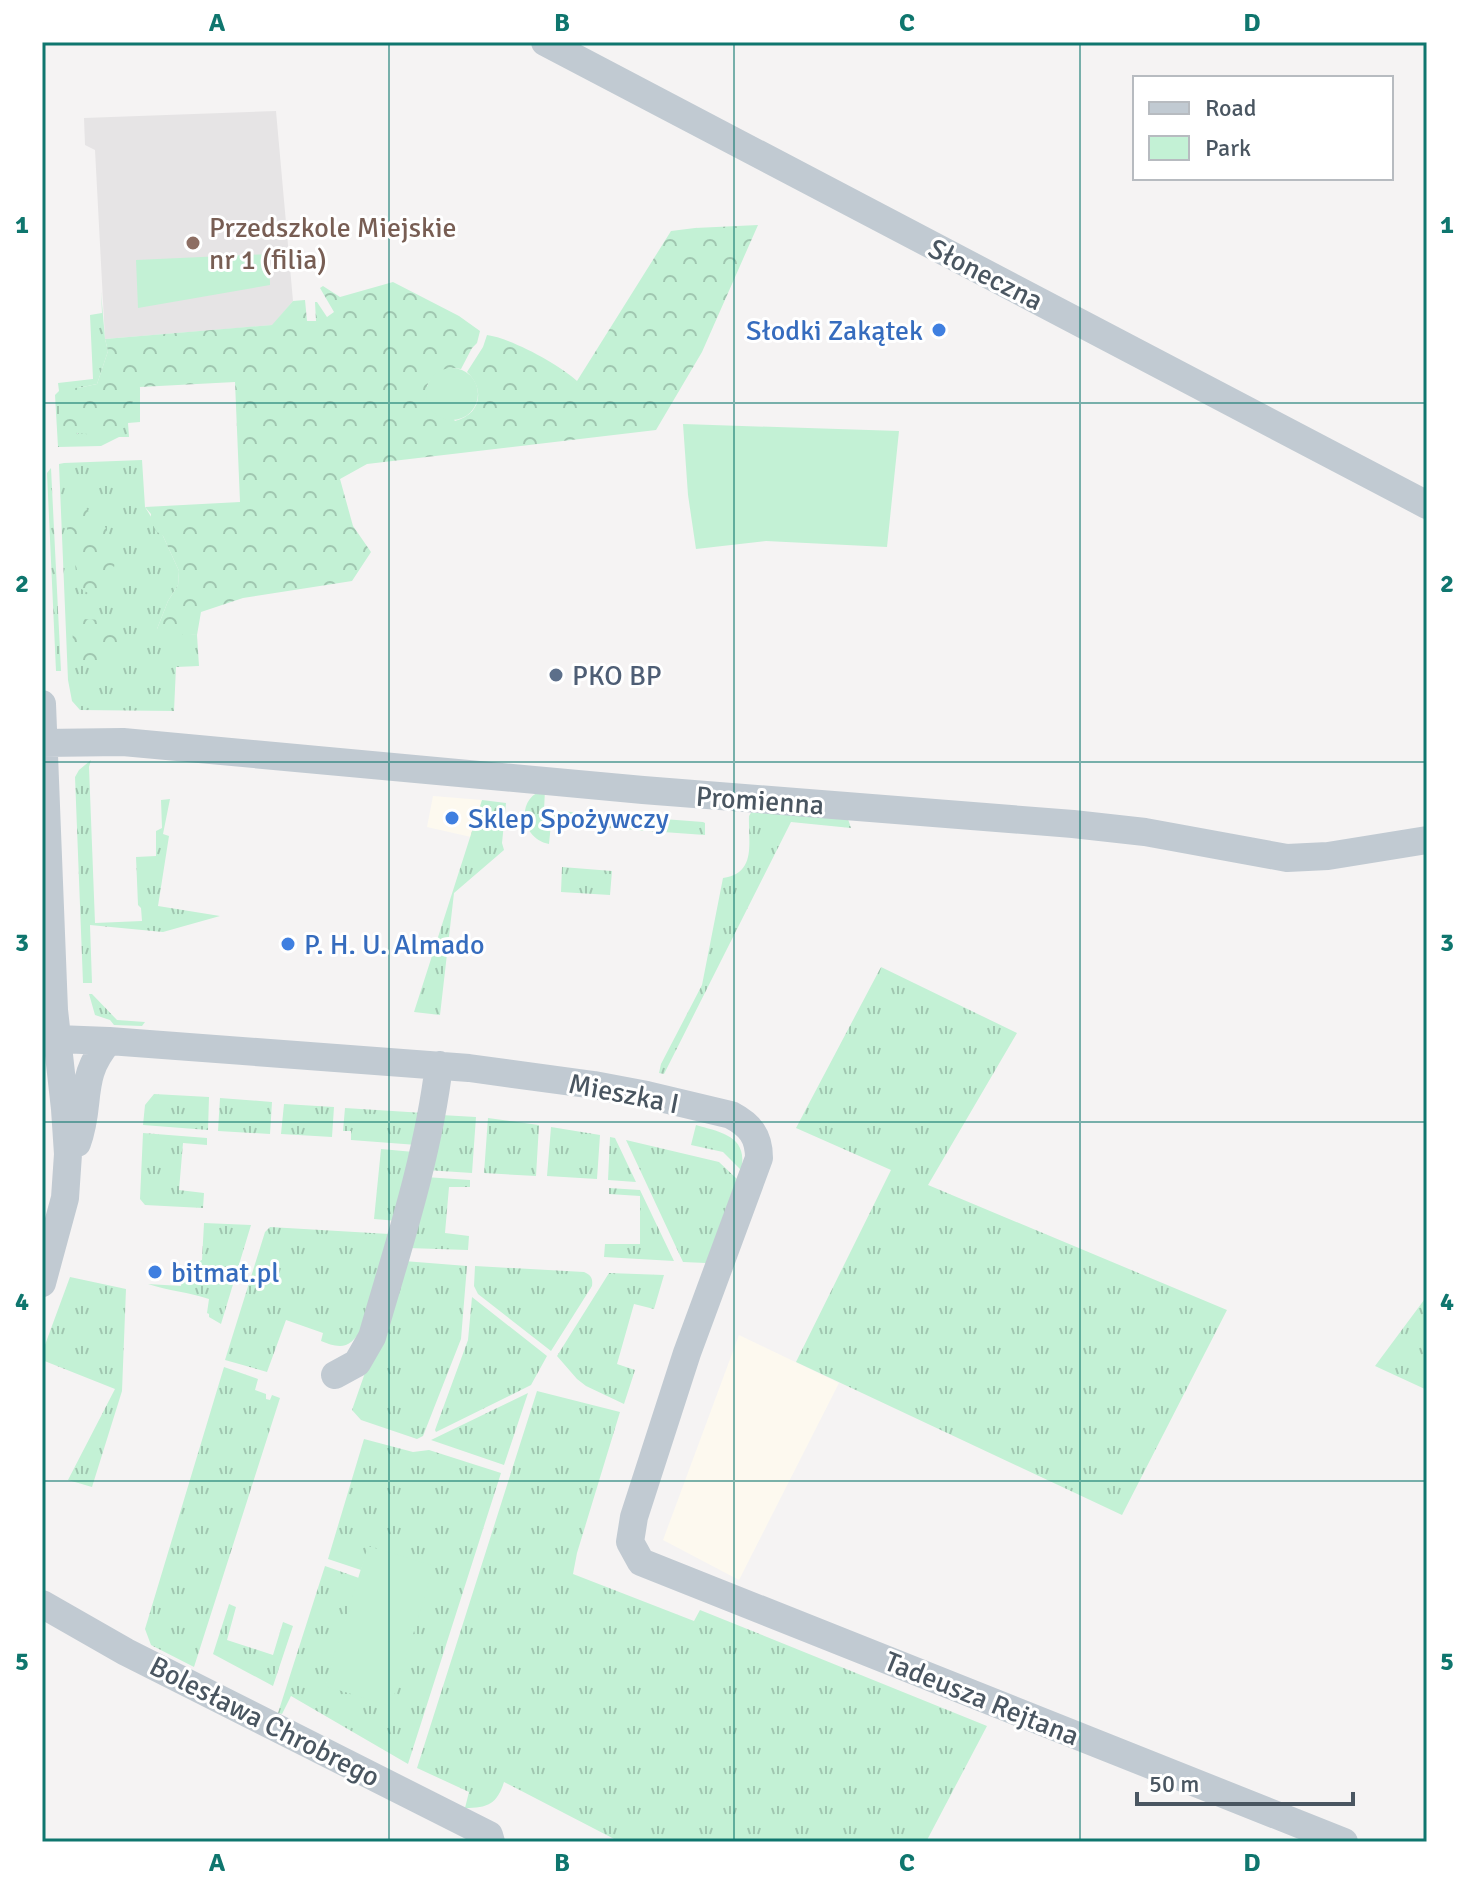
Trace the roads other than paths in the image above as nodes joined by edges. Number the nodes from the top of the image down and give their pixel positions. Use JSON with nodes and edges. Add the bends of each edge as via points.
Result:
{"nodes":[{"id":1,"x":545,"y":42,"type":"edge"},
{"id":2,"x":1427,"y":505,"type":"edge"},
{"id":3,"x":42,"y":704,"type":"edge"},
{"id":4,"x":43,"y":743,"type":"edge"},
{"id":5,"x":1427,"y":840,"type":"edge"},
{"id":6,"x":57,"y":1039,"type":"junction"},
{"id":7,"x":109,"y":1041,"type":"junction"},
{"id":8,"x":439,"y":1065,"type":"junction"},
{"id":9,"x":67,"y":1171,"type":"junction"},
{"id":10,"x":42,"y":1283,"type":"edge"},
{"id":11,"x":335,"y":1375,"type":"dead end"},
{"id":12,"x":630,"y":1542,"type":"joint"},
{"id":13,"x":42,"y":1604,"type":"edge"},
{"id":14,"x":490,"y":1838,"type":"edge"},
{"id":15,"x":1344,"y":1842,"type":"edge"}],
"edges":[{"from":1,"to":2,"type":"street","name":"Słoneczna"},
{"from":3,"to":4,"type":"street"},
{"from":4,"to":5,"type":"street","name":"Promienna","via":[[123,742],[1073,824],[1287,858]]},
{"from":4,"to":6,"type":"street"},
{"from":6,"to":7,"type":"street","name":"Mieszka I"},
{"from":6,"to":9,"type":"street"},
{"from":7,"to":8,"type":"street","name":"Mieszka I"},
{"from":7,"to":9,"type":"street","via":[[92,1065],[83,1126]]},
{"from":8,"to":11,"type":"street","via":[[434,1108],[372,1337],[357,1363]]},
{"from":8,"to":12,"type":"street","name":"Mieszka I","via":[[647,1095],[731,1115],[757,1139],[759,1158],[687,1353]]},
{"from":9,"to":10,"type":"street"},
{"from":12,"to":15,"type":"street","name":"Tadeusza Rejtana","via":[[641,1562]]},
{"from":13,"to":14,"type":"street","name":"Bolesława Chrobrego"}]}
